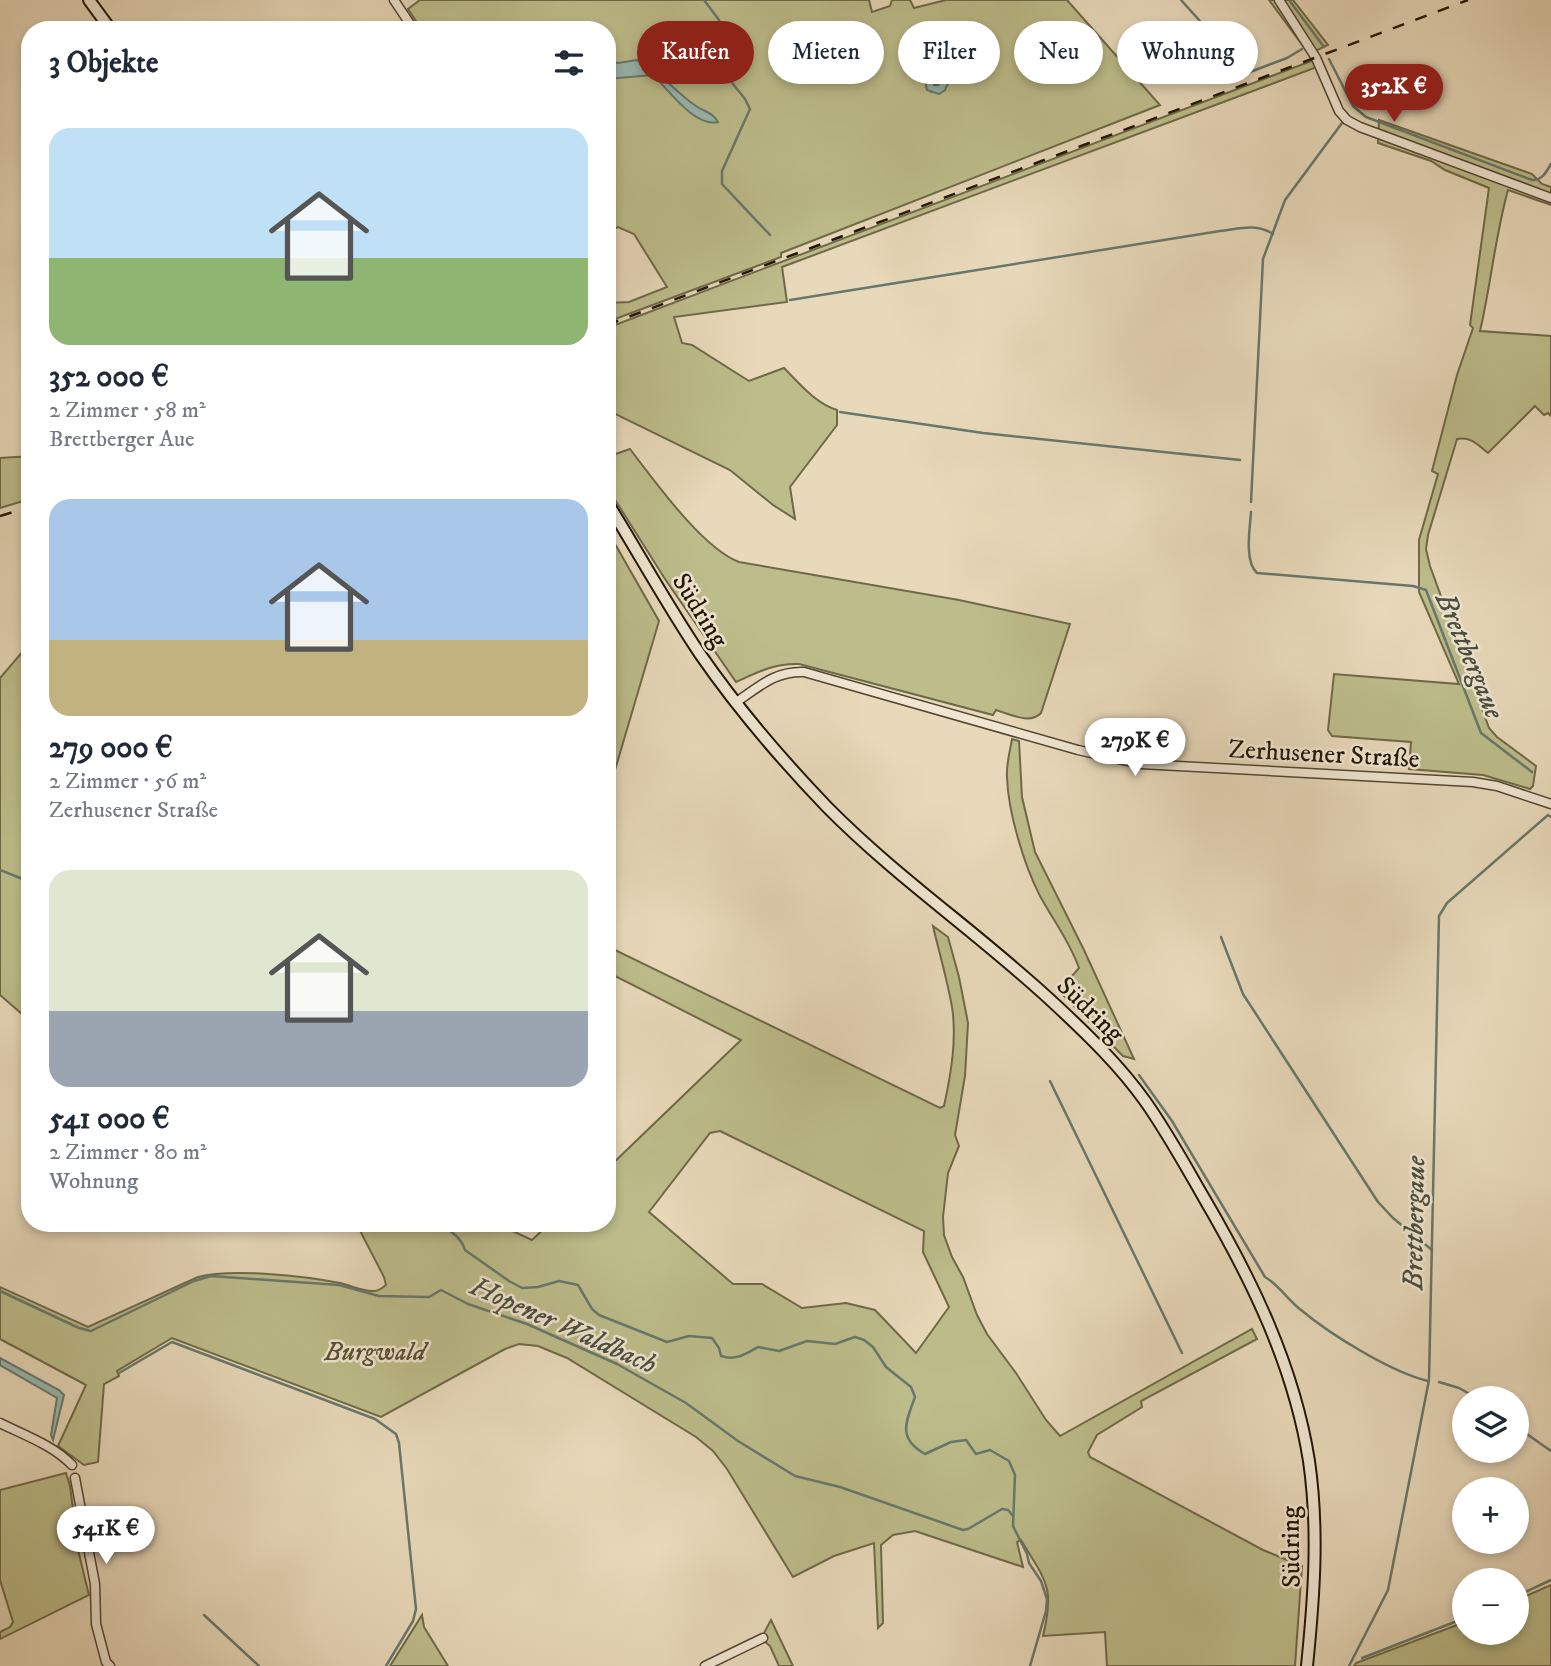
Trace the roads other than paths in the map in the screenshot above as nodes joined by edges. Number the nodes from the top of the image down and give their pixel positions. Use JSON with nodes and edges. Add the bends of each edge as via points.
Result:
{"nodes":[{"id":1,"x":89,"y":0,"type":"edge"},
{"id":2,"x":394,"y":0,"type":"edge"},
{"id":3,"x":1279,"y":0,"type":"edge"},
{"id":4,"x":104,"y":21,"type":"edge"},
{"id":5,"x":408,"y":21,"type":"edge"},
{"id":6,"x":1551,"y":198,"type":"edge"},
{"id":7,"x":616,"y":517,"type":"edge"},
{"id":8,"x":735,"y":702,"type":"junction"},
{"id":9,"x":1551,"y":804,"type":"edge"},
{"id":10,"x":0,"y":1423,"type":"edge"},
{"id":11,"x":72,"y":1465,"type":"dead end"},
{"id":12,"x":75,"y":1478,"type":"dead end"},
{"id":13,"x":763,"y":1638,"type":"dead end"},
{"id":14,"x":110,"y":1666,"type":"edge"},
{"id":15,"x":705,"y":1666,"type":"edge"},
{"id":16,"x":1307,"y":1666,"type":"edge"}],
"edges":[{"from":1,"to":4,"type":"main road"},
{"from":2,"to":5,"type":"street"},
{"from":3,"to":6,"type":"street","via":[[1316,58],[1347,120]]},
{"from":7,"to":8,"type":"main road","name":"Südring","via":[[698,651]]},
{"from":8,"to":9,"type":"street","name":"Zerhusener Straße","via":[[772,678],[804,672],[1141,764],[1473,782]]},
{"from":8,"to":16,"type":"main road","name":"Südring","via":[[869,848],[1056,1004],[1129,1080],[1159,1121],[1254,1287],[1293,1394],[1308,1458],[1315,1524],[1315,1591]]},
{"from":10,"to":11,"type":"street","via":[[46,1445]]},
{"from":12,"to":14,"type":"street","via":[[95,1584],[96,1624]]},
{"from":13,"to":15,"type":"street"}]}
